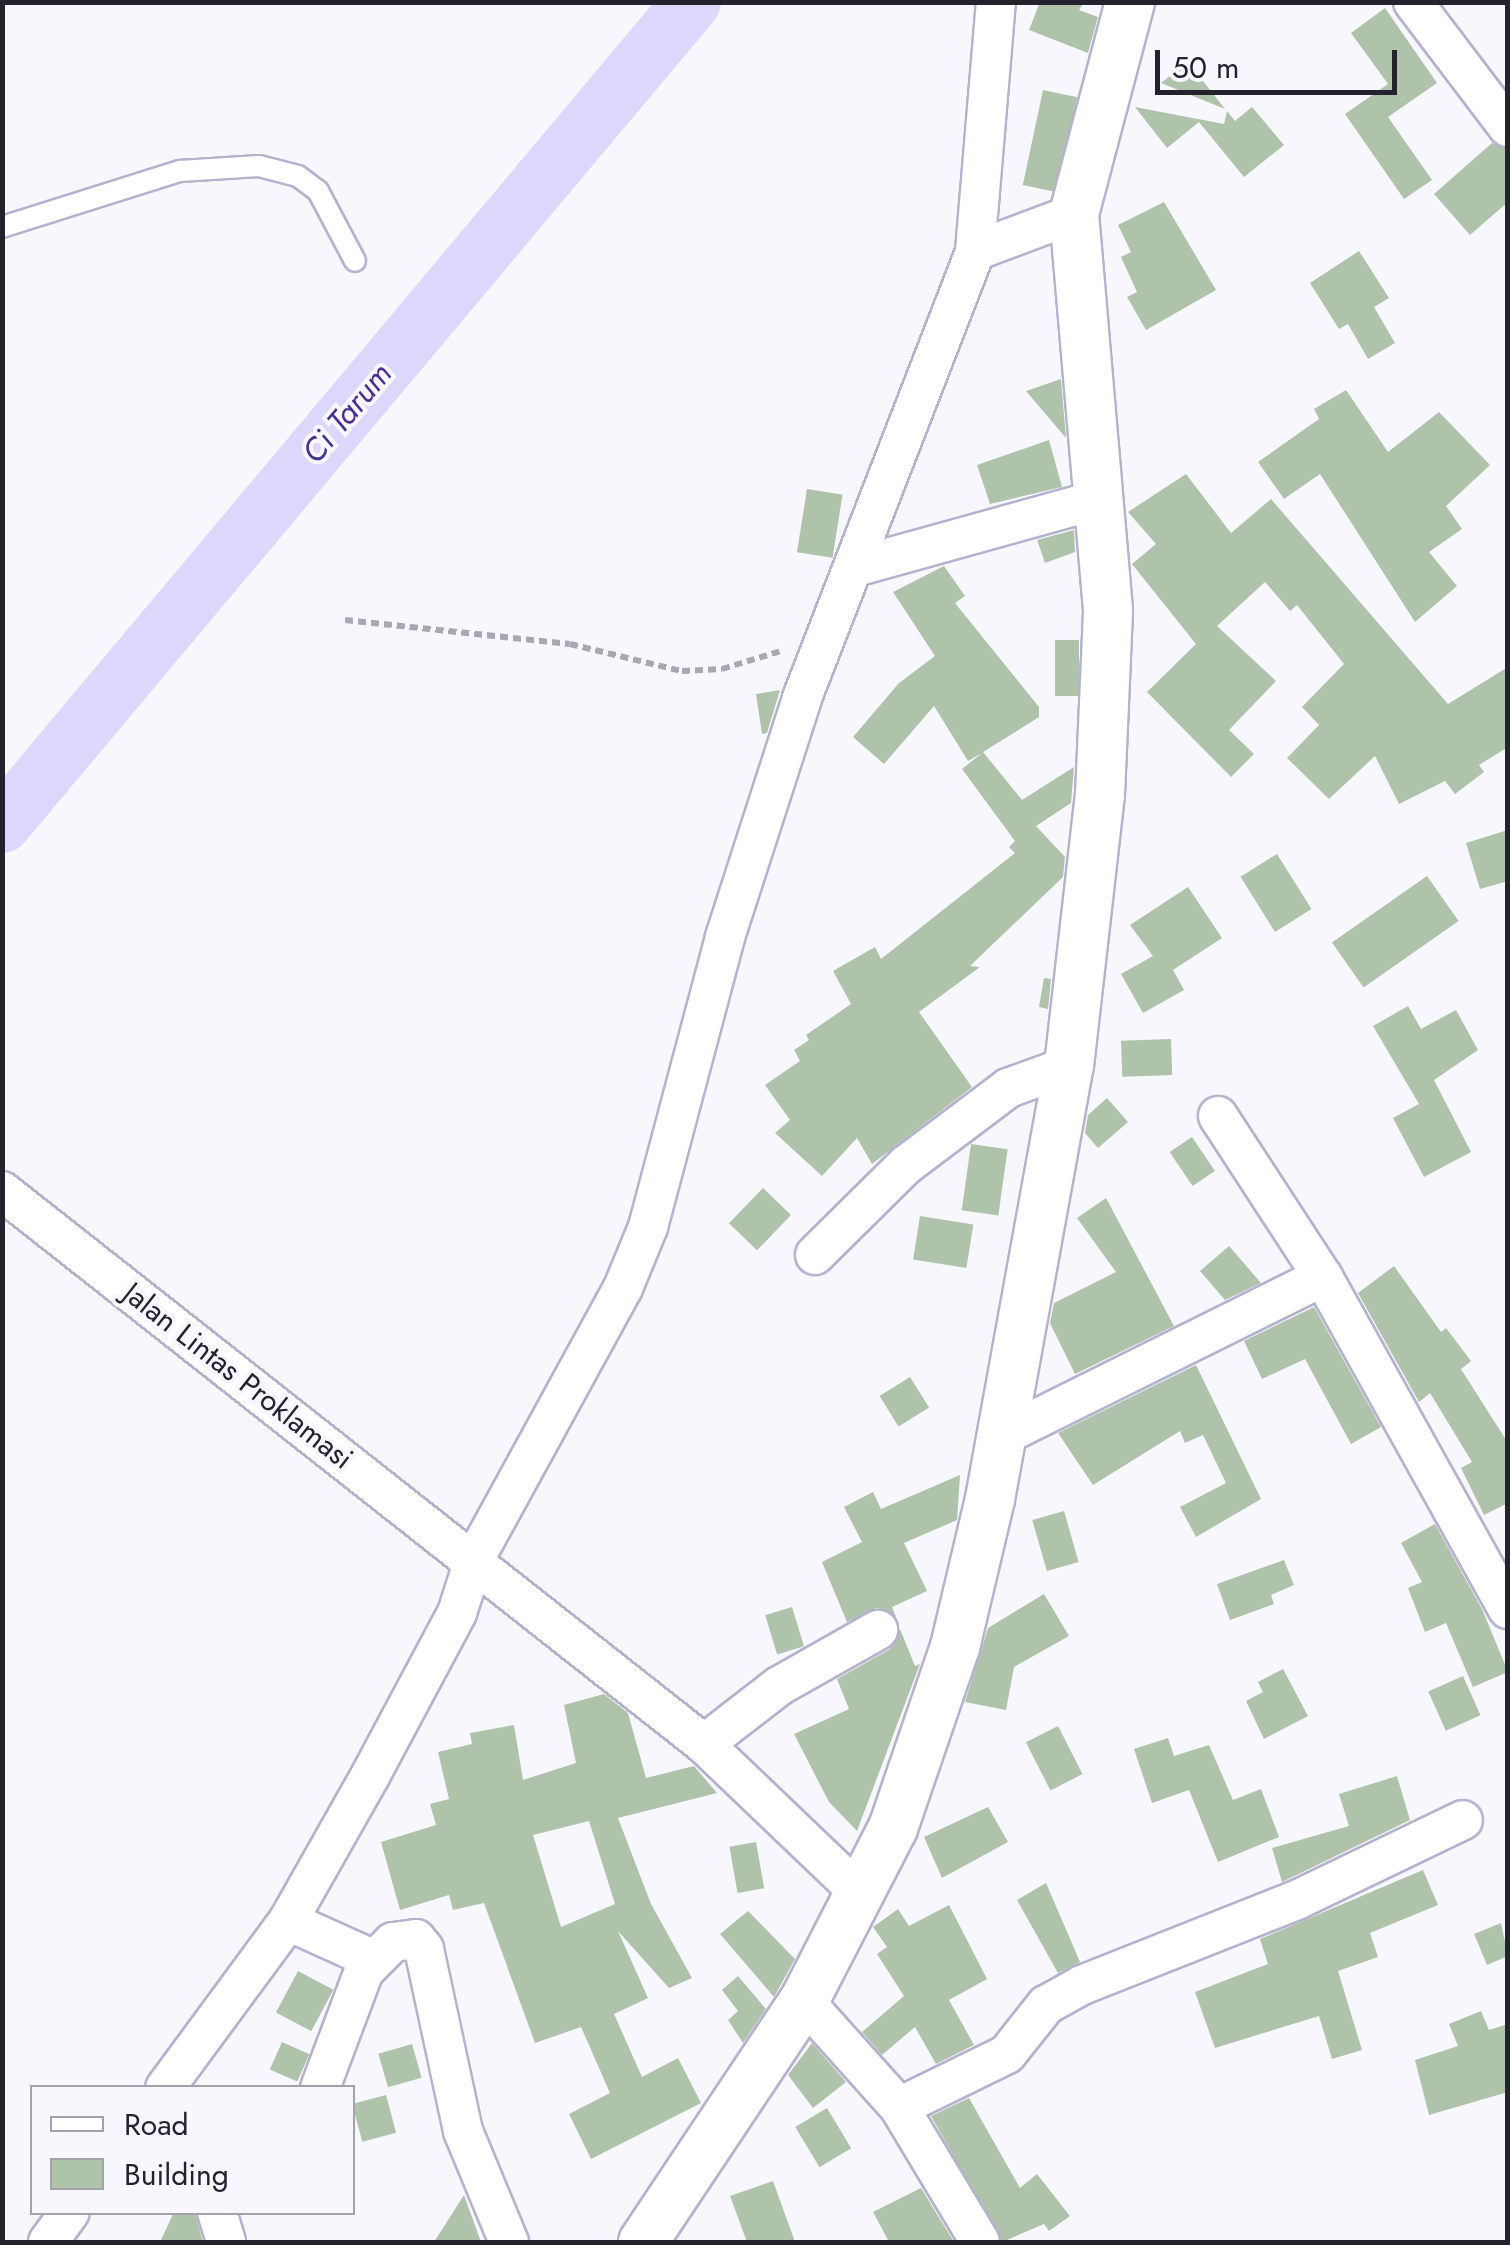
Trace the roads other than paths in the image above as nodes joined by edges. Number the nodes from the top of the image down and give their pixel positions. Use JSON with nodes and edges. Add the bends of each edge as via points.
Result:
{"nodes":[{"id":1,"x":996,"y":2,"type":"edge"},
{"id":2,"x":1130,"y":2,"type":"edge"},
{"id":3,"x":1413,"y":2,"type":"edge"},
{"id":4,"x":1508,"y":128,"type":"edge"},
{"id":5,"x":1074,"y":214,"type":"junction"},
{"id":6,"x":2,"y":227,"type":"edge"},
{"id":7,"x":975,"y":250,"type":"junction"},
{"id":8,"x":355,"y":261,"type":"dead end"},
{"id":9,"x":1101,"y":498,"type":"junction"},
{"id":10,"x":854,"y":566,"type":"junction"},
{"id":11,"x":1069,"y":1066,"type":"junction"},
{"id":12,"x":1218,"y":1116,"type":"dead end"},
{"id":13,"x":2,"y":1191,"type":"edge"},
{"id":14,"x":815,"y":1255,"type":"dead end"},
{"id":15,"x":1323,"y":1277,"type":"junction"},
{"id":16,"x":1002,"y":1436,"type":"junction"},
{"id":17,"x":474,"y":1560,"type":"junction"},
{"id":18,"x":1508,"y":1609,"type":"edge"},
{"id":19,"x":878,"y":1630,"type":"dead end"},
{"id":20,"x":704,"y":1744,"type":"junction"},
{"id":21,"x":1463,"y":1820,"type":"dead end"},
{"id":22,"x":860,"y":1893,"type":"junction"},
{"id":23,"x":288,"y":1921,"type":"junction"},
{"id":24,"x":372,"y":1959,"type":"junction"},
{"id":25,"x":804,"y":2000,"type":"junction"},
{"id":26,"x":167,"y":2085,"type":"edge"},
{"id":27,"x":321,"y":2085,"type":"edge"},
{"id":28,"x":899,"y":2107,"type":"junction"},
{"id":29,"x":68,"y":2215,"type":"edge"},
{"id":30,"x":217,"y":2215,"type":"edge"},
{"id":31,"x":48,"y":2242,"type":"edge"},
{"id":32,"x":226,"y":2242,"type":"edge"},
{"id":33,"x":509,"y":2242,"type":"edge"},
{"id":34,"x":643,"y":2242,"type":"edge"},
{"id":35,"x":980,"y":2242,"type":"edge"}],
"edges":[{"from":1,"to":7,"type":"street"},
{"from":2,"to":5,"type":"street"},
{"from":3,"to":4,"type":"street"},
{"from":5,"to":7,"type":"street"},
{"from":5,"to":9,"type":"street"},
{"from":6,"to":8,"type":"lane","via":[[180,172],[259,166],[298,176],[318,191]]},
{"from":7,"to":10,"type":"street"},
{"from":9,"to":10,"type":"street"},
{"from":9,"to":11,"type":"street","via":[[1105,720]]},
{"from":10,"to":17,"type":"street","via":[[725,937],[648,1227],[623,1288]]},
{"from":11,"to":14,"type":"street","via":[[1008,1088],[906,1165]]},
{"from":11,"to":16,"type":"street"},
{"from":12,"to":15,"type":"street"},
{"from":13,"to":17,"type":"street","name":"Jalan Lintas Proklamasi"},
{"from":15,"to":16,"type":"street"},
{"from":15,"to":18,"type":"street"},
{"from":16,"to":22,"type":"street","via":[[921,1760]]},
{"from":17,"to":20,"type":"street","name":"Jalan Lintas Proklamasi"},
{"from":17,"to":23,"type":"street","via":[[457,1613]]},
{"from":19,"to":20,"type":"street","via":[[779,1686]]},
{"from":20,"to":22,"type":"street","name":"Jalan Lintas Proklamasi"},
{"from":21,"to":28,"type":"street","via":[[1298,1900],[1082,1986],[1046,2005],[1007,2054]]},
{"from":22,"to":25,"type":"street"},
{"from":23,"to":24,"type":"street"},
{"from":23,"to":26,"type":"street"},
{"from":24,"to":27,"type":"street"},
{"from":24,"to":33,"type":"street","via":[[402,1939],[423,1945],[463,2131]]},
{"from":25,"to":28,"type":"street"},
{"from":25,"to":34,"type":"street"},
{"from":28,"to":35,"type":"street"},
{"from":29,"to":31,"type":"street"},
{"from":30,"to":32,"type":"street"}]}
